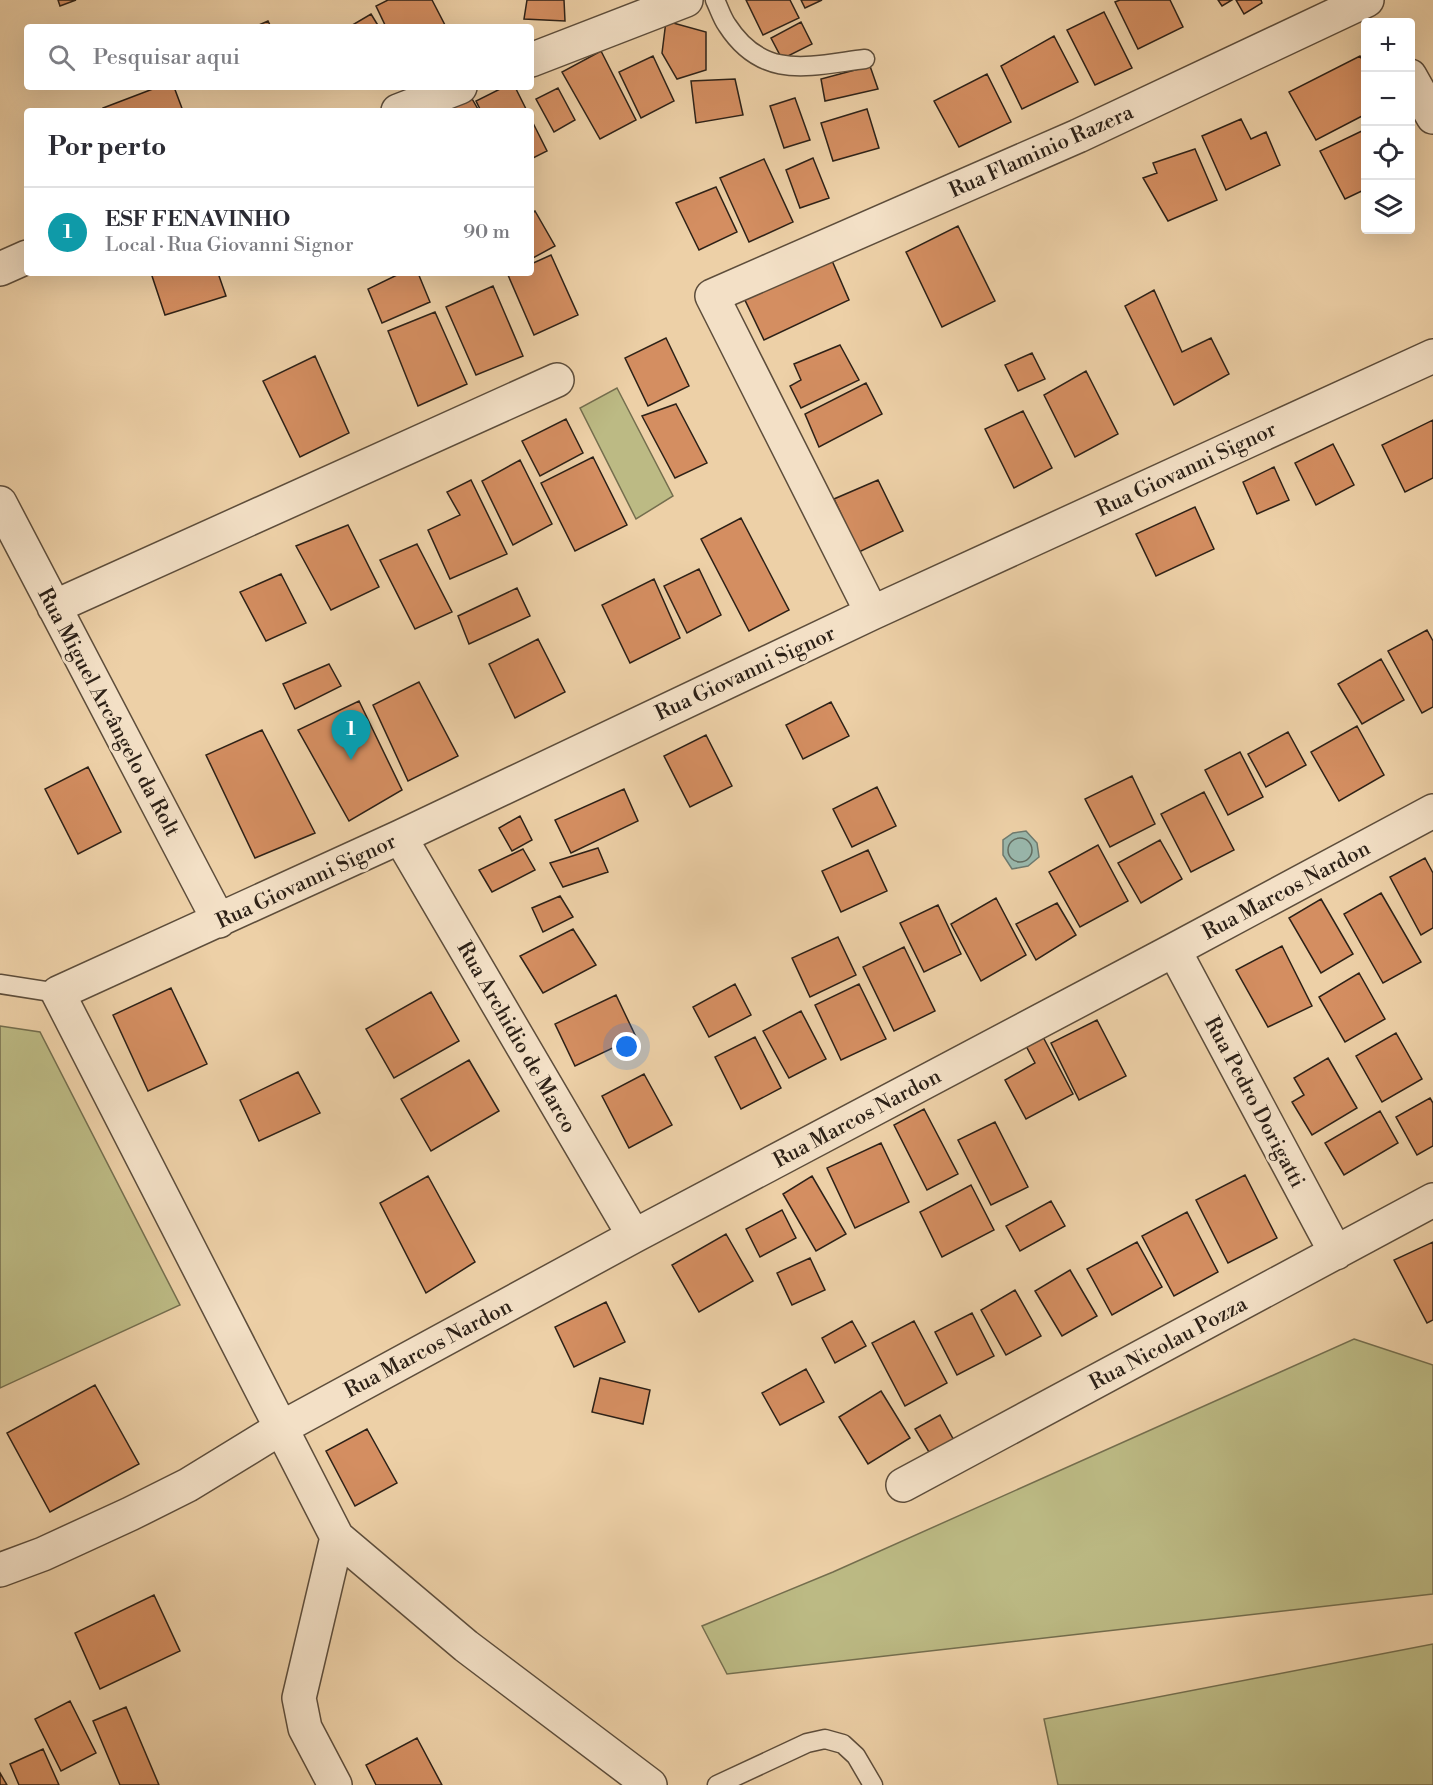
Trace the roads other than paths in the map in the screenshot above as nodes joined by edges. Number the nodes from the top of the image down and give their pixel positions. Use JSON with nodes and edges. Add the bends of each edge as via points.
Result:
{"nodes":[{"id":1,"x":686,"y":0,"type":"edge"},
{"id":2,"x":715,"y":0,"type":"edge"},
{"id":3,"x":1369,"y":0,"type":"edge"},
{"id":4,"x":1380,"y":18,"type":"edge"},
{"id":5,"x":534,"y":59,"type":"edge"},
{"id":6,"x":865,"y":59,"type":"dead end"},
{"id":7,"x":1415,"y":84,"type":"edge"},
{"id":8,"x":452,"y":90,"type":"edge"},
{"id":9,"x":406,"y":108,"type":"edge"},
{"id":10,"x":1433,"y":117,"type":"edge"},
{"id":11,"x":24,"y":258,"type":"edge"},
{"id":12,"x":0,"y":269,"type":"edge"},
{"id":13,"x":1433,"y":356,"type":"edge"},
{"id":14,"x":557,"y":380,"type":"dead end"},
{"id":15,"x":0,"y":502,"type":"edge"},
{"id":16,"x":54,"y":607,"type":"junction"},
{"id":17,"x":872,"y":613,"type":"junction"},
{"id":18,"x":1433,"y":811,"type":"edge"},
{"id":19,"x":400,"y":837,"type":"junction"},
{"id":20,"x":219,"y":921,"type":"junction"},
{"id":21,"x":1174,"y":950,"type":"junction"},
{"id":22,"x":0,"y":984,"type":"edge"},
{"id":23,"x":58,"y":993,"type":"junction"},
{"id":24,"x":1433,"y":1200,"type":"edge"},
{"id":25,"x":634,"y":1236,"type":"junction"},
{"id":26,"x":1336,"y":1253,"type":"junction"},
{"id":27,"x":281,"y":1428,"type":"junction"},
{"id":28,"x":903,"y":1485,"type":"dead end"},
{"id":29,"x":337,"y":1538,"type":"junction"},
{"id":30,"x":0,"y":1570,"type":"edge"},
{"id":31,"x":335,"y":1785,"type":"edge"},
{"id":32,"x":650,"y":1785,"type":"edge"},
{"id":33,"x":717,"y":1785,"type":"edge"},
{"id":34,"x":873,"y":1785,"type":"edge"}],
"edges":[{"from":1,"to":5,"type":"street"},
{"from":2,"to":6,"type":"lane","via":[[726,24],[742,44],[774,64],[796,67]]},
{"from":3,"to":4,"type":"street"},
{"from":3,"to":17,"type":"street","name":"Rua Flaminio Razera","via":[[1078,136],[712,296]]},
{"from":7,"to":10,"type":"street"},
{"from":8,"to":9,"type":"street"},
{"from":11,"to":12,"type":"street"},
{"from":13,"to":17,"type":"street","name":"Rua Giovanni Signor"},
{"from":14,"to":16,"type":"street"},
{"from":15,"to":16,"type":"street","name":"Rua Miguel Arcângelo da Rolt"},
{"from":16,"to":20,"type":"street","name":"Rua Miguel Arcângelo da Rolt"},
{"from":17,"to":19,"type":"street","name":"Rua Giovanni Signor"},
{"from":18,"to":21,"type":"street","name":"Rua Marcos Nardon"},
{"from":19,"to":20,"type":"street","name":"Rua Giovanni Signor"},
{"from":19,"to":25,"type":"street","name":"Rua Archidio de Marco"},
{"from":20,"to":23,"type":"street","name":"Rua Giovanni Signor"},
{"from":21,"to":25,"type":"street","name":"Rua Marcos Nardon"},
{"from":21,"to":26,"type":"street","name":"Rua Pedro Dorigatti"},
{"from":22,"to":23,"type":"lane"},
{"from":23,"to":27,"type":"street"},
{"from":24,"to":26,"type":"street","name":"Rua Nicolau Pozza"},
{"from":25,"to":27,"type":"street","name":"Rua Marcos Nardon"},
{"from":26,"to":28,"type":"street","name":"Rua Nicolau Pozza"},
{"from":27,"to":29,"type":"street"},
{"from":27,"to":30,"type":"street","name":"Rua Marcos Nardon","via":[[188,1485],[43,1554]]},
{"from":29,"to":31,"type":"street","via":[[299,1698],[305,1728]]},
{"from":29,"to":32,"type":"street","via":[[466,1646]]},
{"from":33,"to":34,"type":"lane","via":[[807,1743],[825,1739],[843,1744],[856,1756]]}]}
